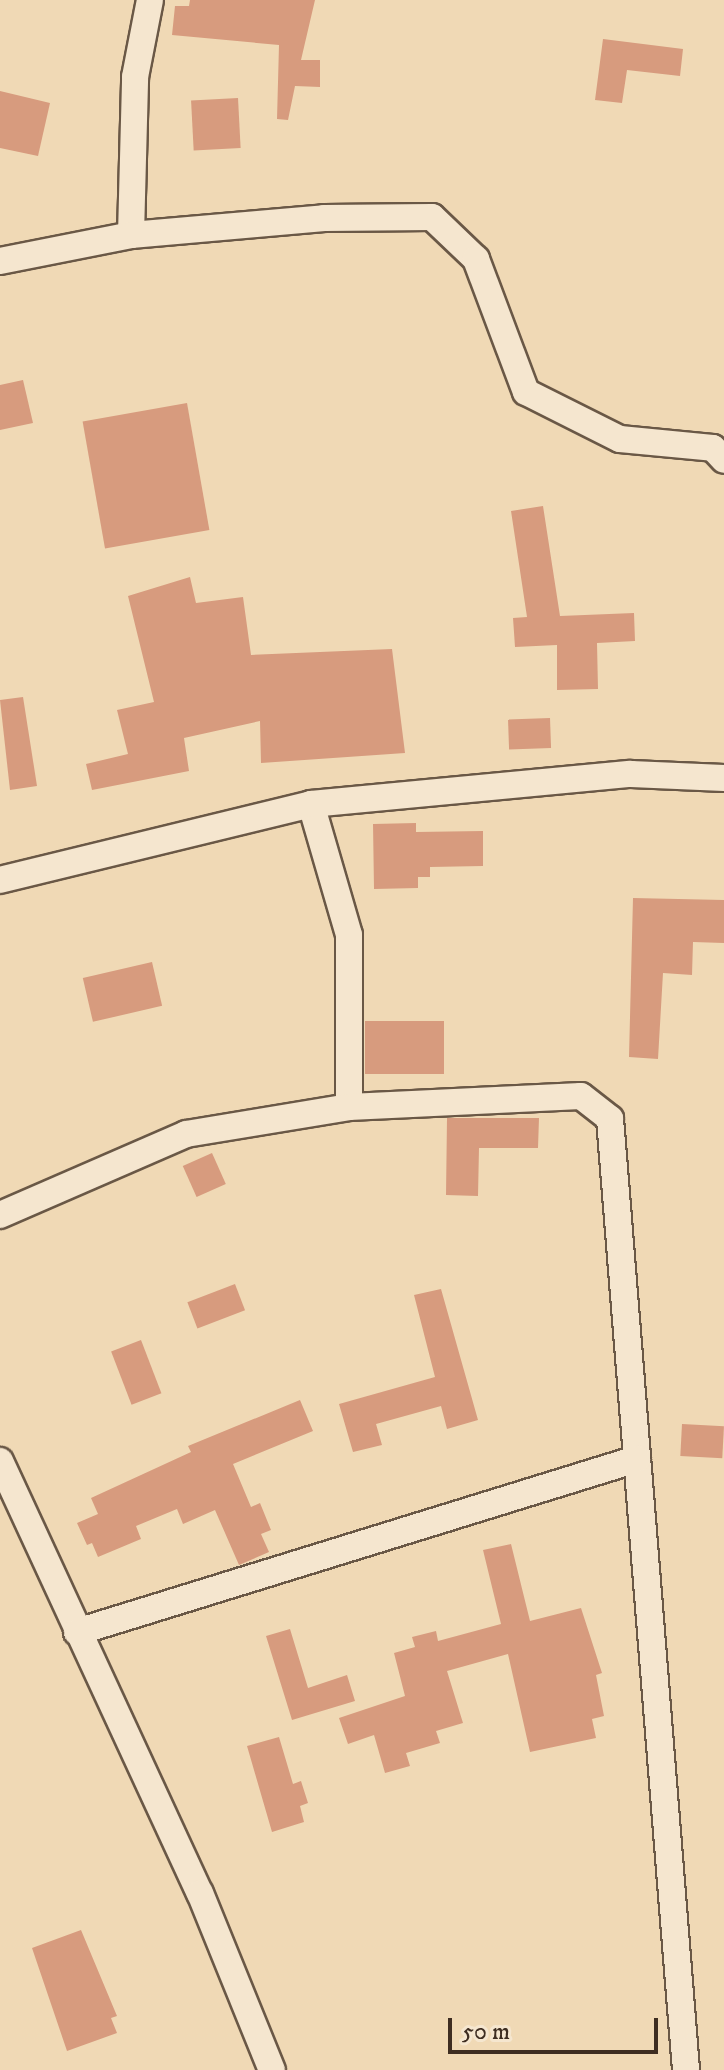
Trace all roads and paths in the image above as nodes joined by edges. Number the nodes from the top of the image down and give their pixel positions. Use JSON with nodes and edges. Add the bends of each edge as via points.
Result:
{"nodes":[{"id":1,"x":150,"y":0,"type":"edge"},
{"id":2,"x":131,"y":235,"type":"junction"},
{"id":3,"x":0,"y":261,"type":"edge"},
{"id":4,"x":724,"y":460,"type":"edge"},
{"id":5,"x":724,"y":778,"type":"edge"},
{"id":6,"x":311,"y":804,"type":"junction"},
{"id":7,"x":0,"y":880,"type":"edge"},
{"id":8,"x":349,"y":1107,"type":"junction"},
{"id":9,"x":0,"y":1215,"type":"edge"},
{"id":10,"x":637,"y":1459,"type":"junction"},
{"id":11,"x":0,"y":1461,"type":"edge"},
{"id":12,"x":77,"y":1632,"type":"junction"},
{"id":13,"x":272,"y":2070,"type":"edge"},
{"id":14,"x":686,"y":2070,"type":"edge"}],
"edges":[{"from":1,"to":2,"type":"street","via":[[135,77]]},
{"from":2,"to":3,"type":"street"},
{"from":2,"to":4,"type":"street","via":[[324,218],[432,217],[476,259],[526,392],[620,439],[713,448]]},
{"from":5,"to":6,"type":"street","via":[[631,774]]},
{"from":6,"to":7,"type":"street"},
{"from":6,"to":8,"type":"street","via":[[349,935]]},
{"from":8,"to":9,"type":"street","via":[[186,1134]]},
{"from":8,"to":10,"type":"street","via":[[581,1096],[610,1119]]},
{"from":10,"to":12,"type":"street"},
{"from":10,"to":14,"type":"street"},
{"from":11,"to":12,"type":"street"},
{"from":12,"to":13,"type":"street","via":[[200,1893]]}]}
